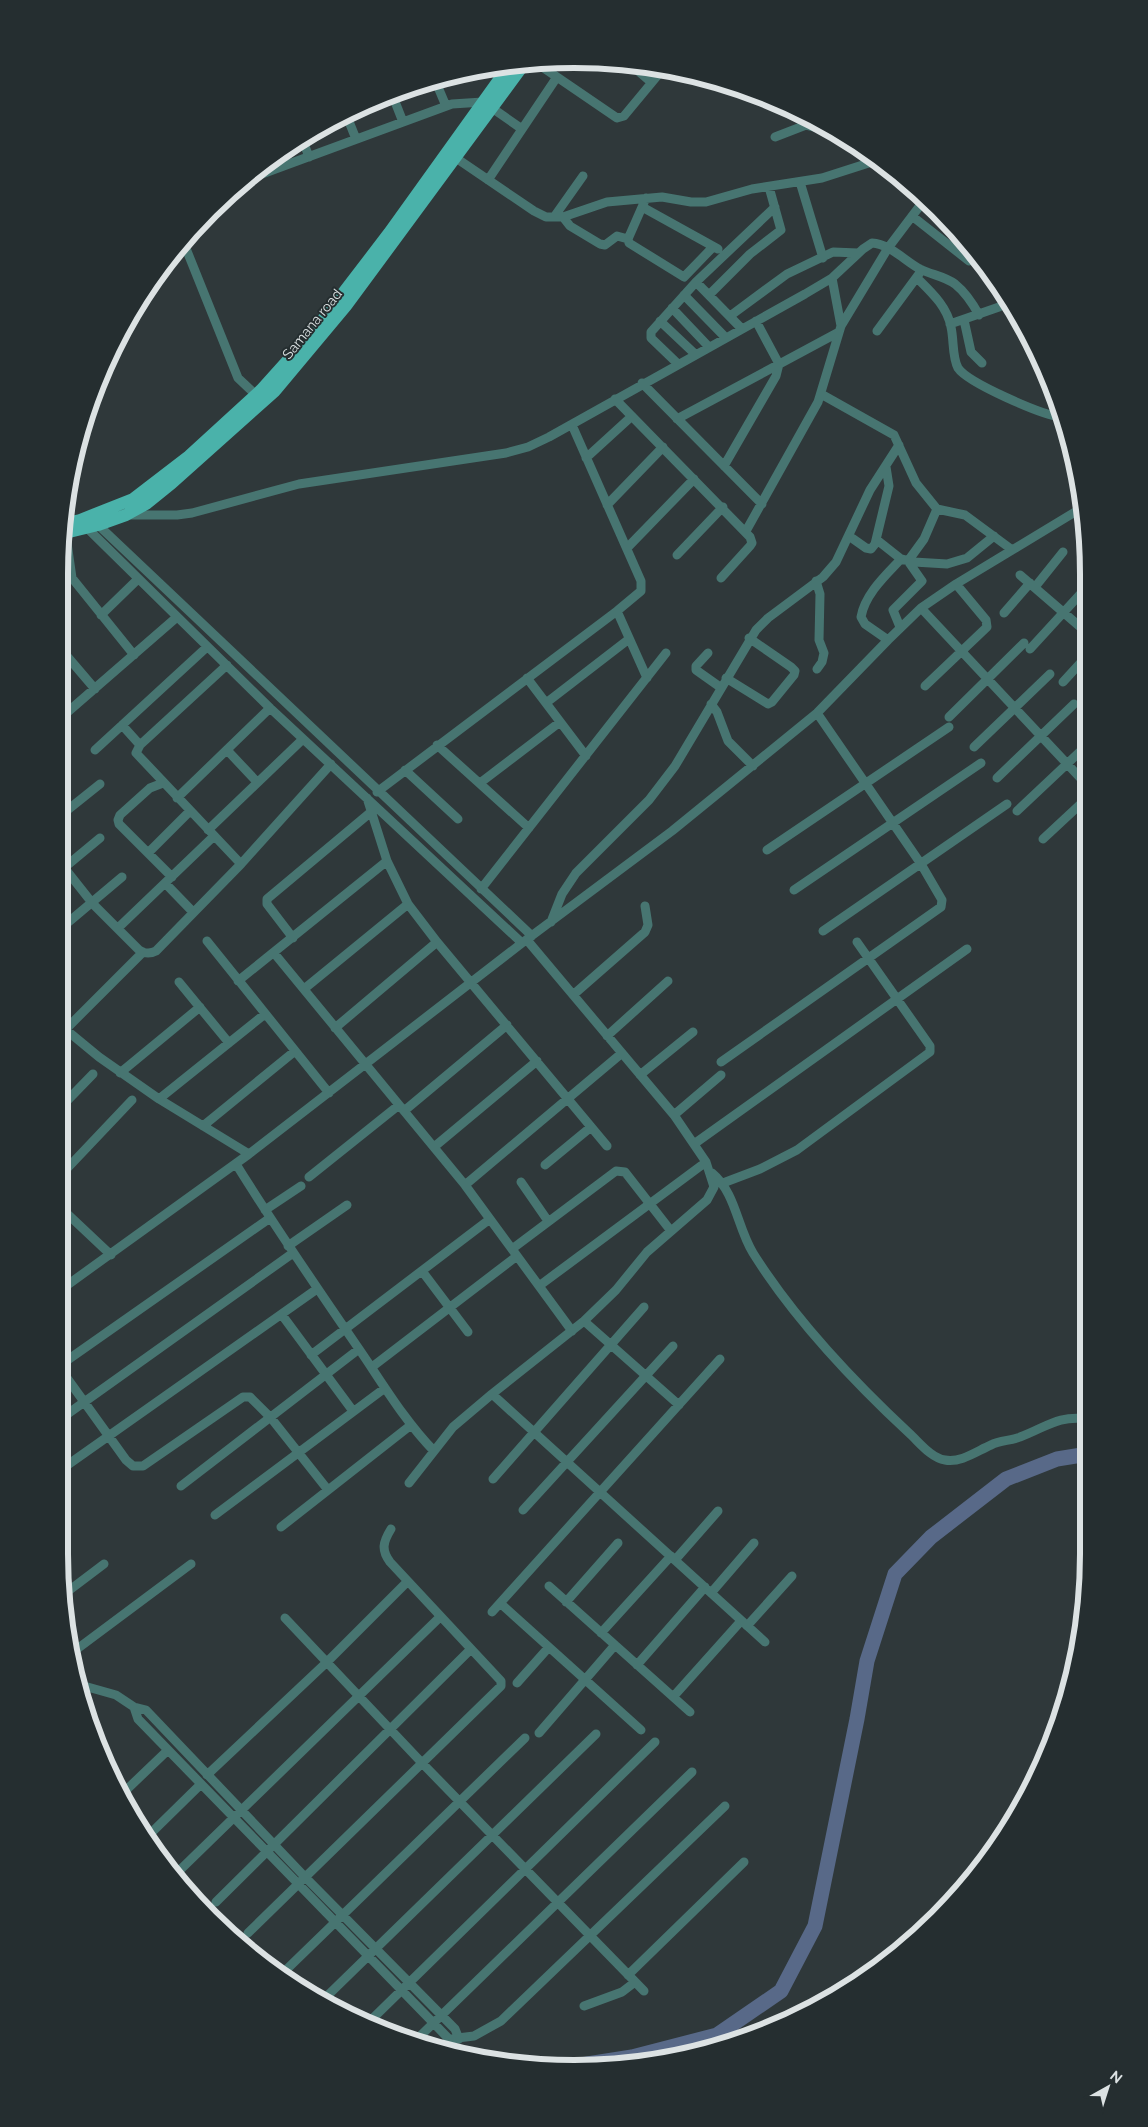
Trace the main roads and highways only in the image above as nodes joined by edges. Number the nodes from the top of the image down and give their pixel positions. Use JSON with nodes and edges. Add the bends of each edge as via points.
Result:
{"nodes":[{"id":1,"x":517,"y":71,"type":"edge"},
{"id":2,"x":506,"y":72,"type":"edge"},
{"id":3,"x":487,"y":105,"type":"junction"},
{"id":4,"x":89,"y":523,"type":"junction"},
{"id":5,"x":70,"y":527,"type":"edge"}],
"edges":[{"from":1,"to":3,"type":"main road","name":"Samana road"},
{"from":2,"to":3,"type":"main road","name":"Samana road"},
{"from":3,"to":4,"type":"main road","name":"Samana road","via":[[314,331],[256,394],[148,489]]},
{"from":3,"to":4,"type":"main road","name":"Samana road","via":[[456,158],[346,306],[275,390],[146,504],[126,515]]},
{"from":4,"to":5,"type":"main road","name":"Samana road"}]}
